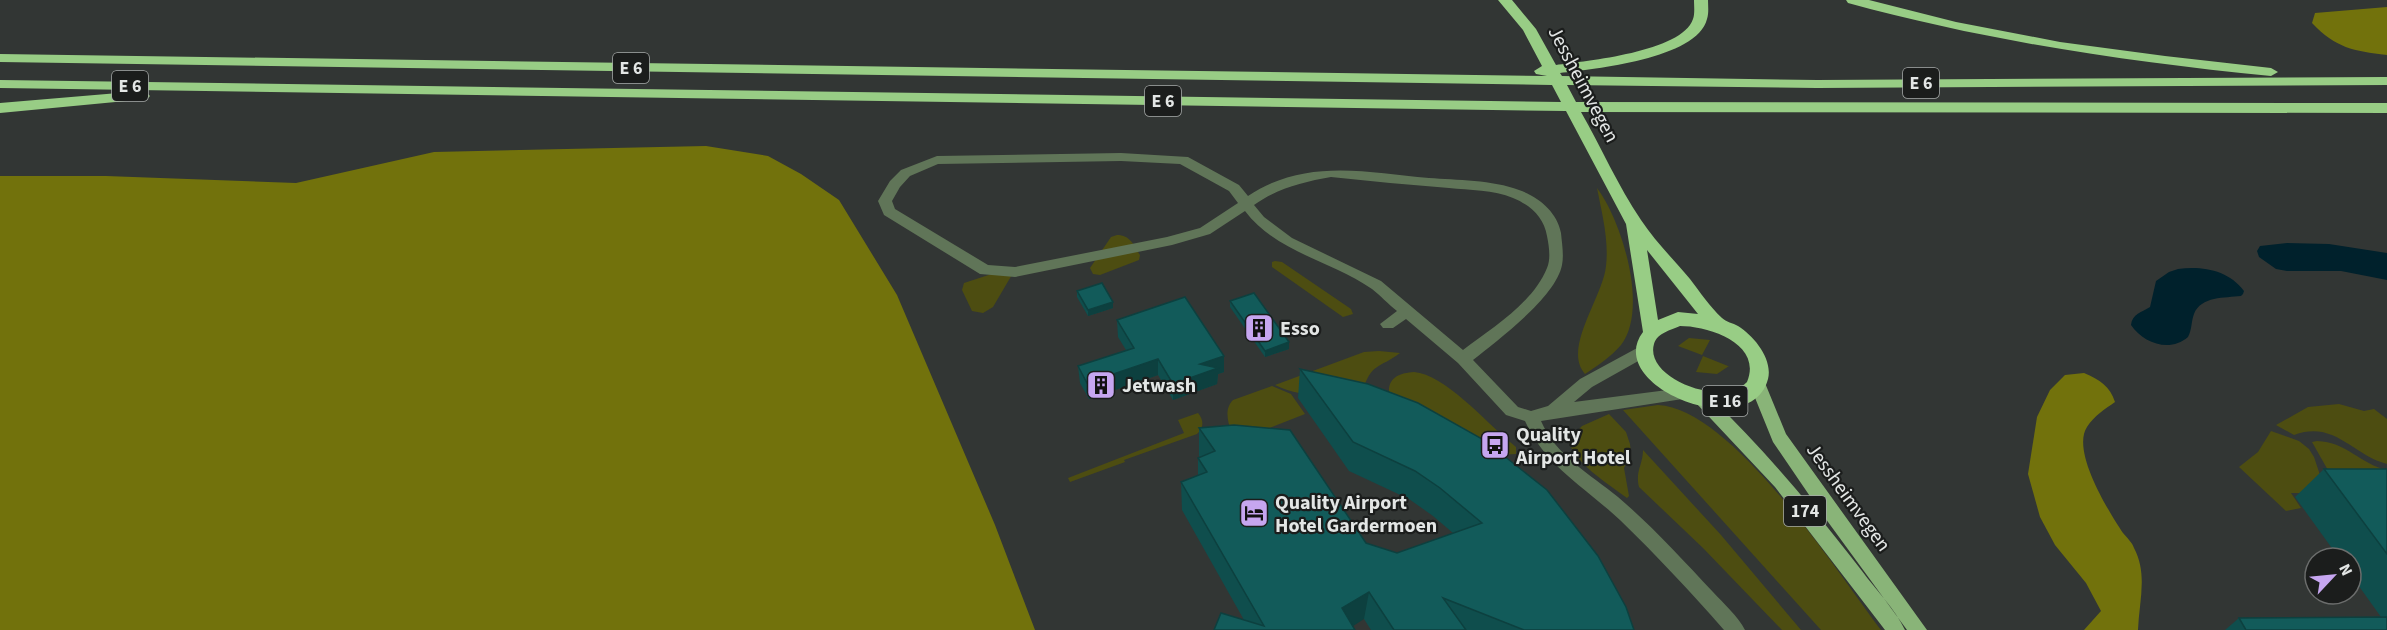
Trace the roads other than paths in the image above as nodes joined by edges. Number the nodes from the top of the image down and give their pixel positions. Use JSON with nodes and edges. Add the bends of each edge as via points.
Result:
{"nodes":[{"id":1,"x":1505,"y":0,"type":"edge"},
{"id":2,"x":1522,"y":0,"type":"edge"},
{"id":3,"x":1701,"y":0,"type":"edge"},
{"id":4,"x":1853,"y":0,"type":"edge"},
{"id":5,"x":1529,"y":29,"type":"junction"},
{"id":6,"x":0,"y":51,"type":"edge"},
{"id":7,"x":0,"y":58,"type":"edge"},
{"id":8,"x":71,"y":59,"type":"junction"},
{"id":9,"x":1468,"y":80,"type":"junction"},
{"id":10,"x":2380,"y":81,"type":"edge"},
{"id":11,"x":0,"y":84,"type":"edge"},
{"id":12,"x":260,"y":88,"type":"junction"},
{"id":13,"x":0,"y":108,"type":"edge"},
{"id":14,"x":2387,"y":108,"type":"edge"},
{"id":15,"x":1246,"y":204,"type":"junction"},
{"id":16,"x":1634,"y":223,"type":"junction"},
{"id":17,"x":1407,"y":311,"type":"junction"},
{"id":18,"x":1716,"y":323,"type":"junction"},
{"id":19,"x":1388,"y":324,"type":"dead end"},
{"id":20,"x":1651,"y":331,"type":"junction"},
{"id":21,"x":1644,"y":351,"type":"junction"},
{"id":22,"x":1463,"y":359,"type":"junction"},
{"id":23,"x":1757,"y":383,"type":"junction"},
{"id":24,"x":1683,"y":394,"type":"junction"},
{"id":25,"x":1703,"y":400,"type":"junction"},
{"id":26,"x":1553,"y":411,"type":"junction"},
{"id":27,"x":1532,"y":417,"type":"junction"},
{"id":28,"x":1736,"y":630,"type":"edge"},
{"id":29,"x":1896,"y":630,"type":"edge"},
{"id":30,"x":1918,"y":630,"type":"edge"}],
"edges":[{"from":1,"to":5,"type":"highway","name":"Jessheimvegen","number":"E 16"},
{"from":2,"to":5,"type":"highway","name":"Jessheimvegen","number":"E 16"},
{"from":3,"to":9,"type":"highway","number":"E 6","via":[[1702,15],[1692,33],[1650,54]]},
{"from":4,"to":10,"type":"highway","number":"E 6","via":[[2077,50]]},
{"from":5,"to":16,"type":"highway","name":"Jessheimvegen","number":"E 16"},
{"from":6,"to":8,"type":"highway"},
{"from":7,"to":8,"type":"highway","number":"E 6"},
{"from":8,"to":9,"type":"highway","number":"E 6"},
{"from":9,"to":10,"type":"highway","number":"E 6","via":[[1817,84]]},
{"from":11,"to":12,"type":"highway","number":"E 6"},
{"from":12,"to":13,"type":"highway"},
{"from":12,"to":14,"type":"highway","number":"E 6","via":[[1594,107]]},
{"from":15,"to":15,"type":"street","via":[[1234,188],[1183,160],[1121,157],[937,160],[911,169],[895,180],[885,201],[890,212],[985,270],[1015,272],[1205,231]]},
{"from":15,"to":17,"type":"street","via":[[1259,220],[1287,241],[1376,285]]},
{"from":15,"to":22,"type":"street","via":[[1285,183],[1331,173],[1494,188],[1535,204],[1547,215],[1553,229],[1555,267],[1539,293],[1517,316]]},
{"from":16,"to":18,"type":"highway","name":"Jessheimvegen","number":"E 16"},
{"from":16,"to":20,"type":"highway","name":"Jessheimvegen","number":"E 16"},
{"from":17,"to":19,"type":"street"},
{"from":17,"to":22,"type":"street"},
{"from":18,"to":20,"type":"highway","number":"E 16","via":[[1678,319]]},
{"from":18,"to":23,"type":"highway","number":"E 16","via":[[1747,342],[1757,356]]},
{"from":20,"to":21,"type":"highway","number":"E 16"},
{"from":21,"to":24,"type":"highway","number":"E 16","via":[[1649,367],[1663,382]]},
{"from":21,"to":26,"type":"street","via":[[1586,383]]},
{"from":22,"to":27,"type":"street","via":[[1512,411]]},
{"from":23,"to":25,"type":"highway","number":"E 16","via":[[1737,399]]},
{"from":23,"to":30,"type":"main road","name":"Jessheimvegen","number":"174","via":[[1779,437]]},
{"from":24,"to":25,"type":"highway","number":"E 16"},
{"from":24,"to":26,"type":"street"},
{"from":25,"to":29,"type":"main road","number":"174","via":[[1784,484]]},
{"from":26,"to":27,"type":"street"},
{"from":27,"to":28,"type":"street","via":[[1538,436],[1554,456],[1623,511]]}]}
